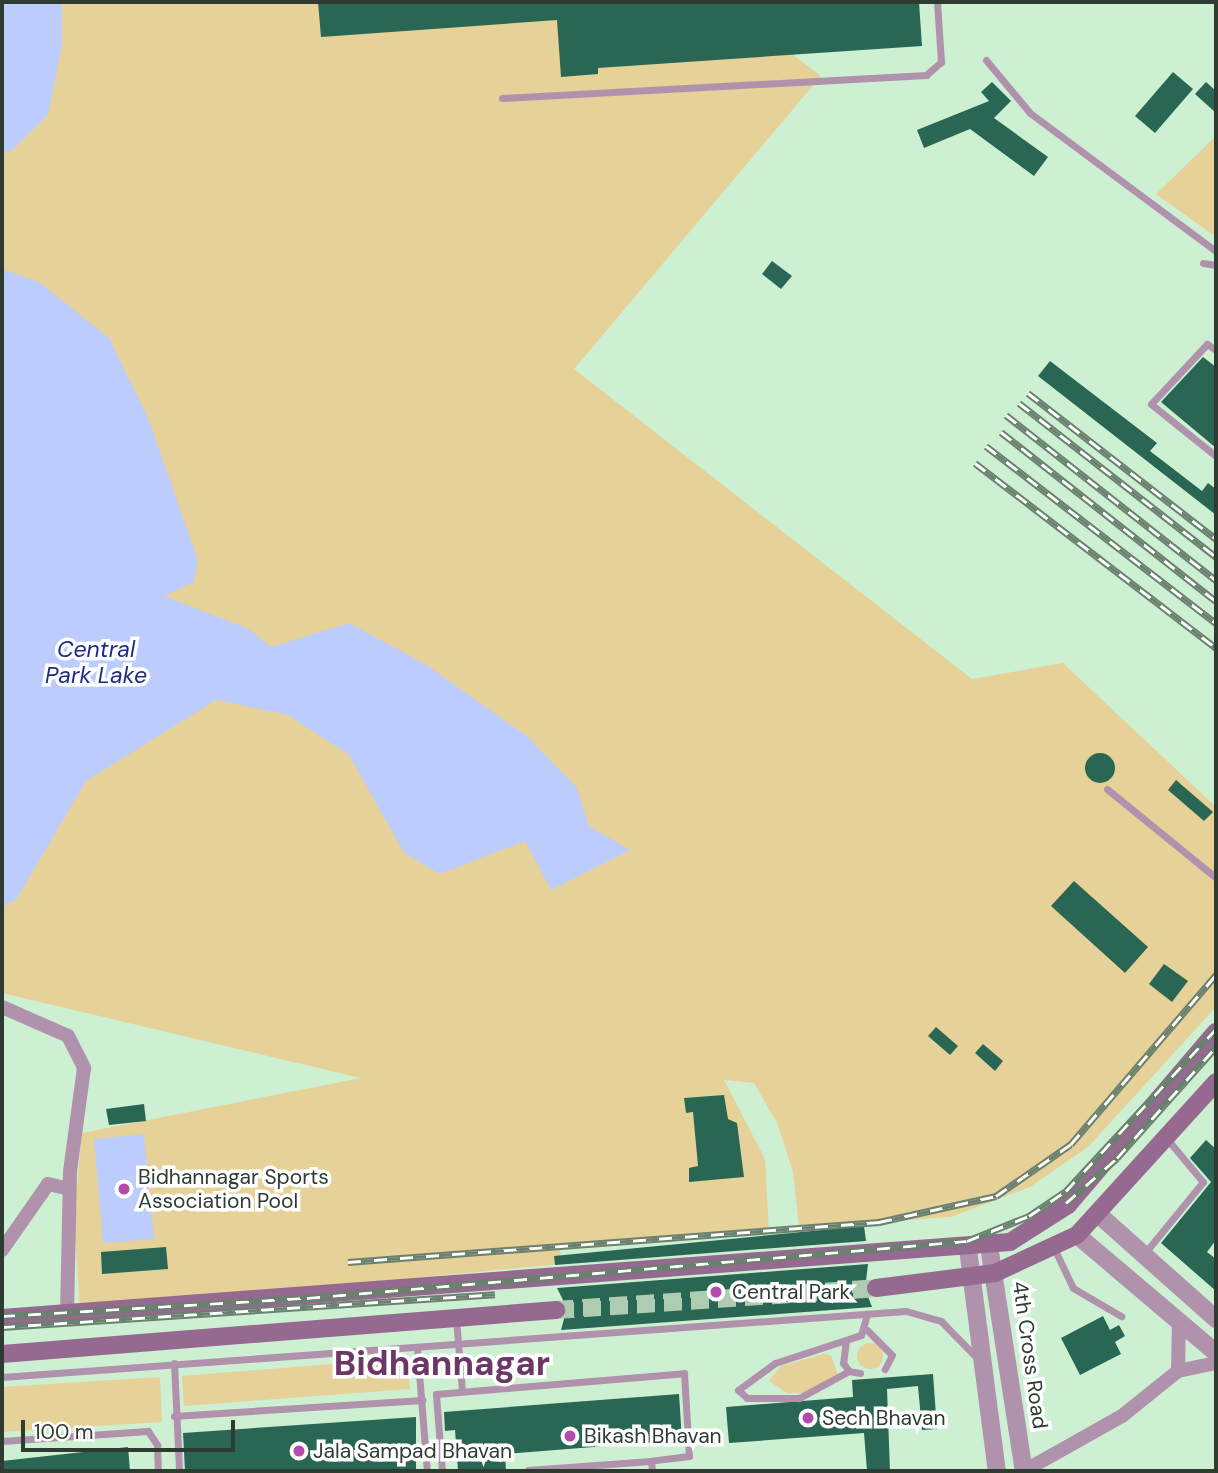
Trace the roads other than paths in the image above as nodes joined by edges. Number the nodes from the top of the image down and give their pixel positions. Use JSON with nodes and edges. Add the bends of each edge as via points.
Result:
{"nodes":[{"id":1,"x":937,"y":2,"type":"edge"},
{"id":2,"x":986,"y":60,"type":"dead end"},
{"id":3,"x":502,"y":98,"type":"dead end"},
{"id":4,"x":1216,"y":251,"type":"edge"},
{"id":5,"x":1202,"y":262,"type":"dead end"},
{"id":6,"x":1216,"y":265,"type":"edge"},
{"id":7,"x":1216,"y":350,"type":"edge"},
{"id":8,"x":1216,"y":456,"type":"edge"},
{"id":9,"x":1107,"y":789,"type":"dead end"},
{"id":10,"x":1216,"y":878,"type":"edge"},
{"id":11,"x":7,"y":1009,"type":"edge"},
{"id":12,"x":2,"y":1023,"type":"edge"},
{"id":13,"x":1216,"y":1032,"type":"edge"},
{"id":14,"x":1216,"y":1082,"type":"edge"},
{"id":15,"x":1167,"y":1139,"type":"junction"},
{"id":16,"x":69,"y":1189,"type":"junction"},
{"id":17,"x":1098,"y":1214,"type":"junction"},
{"id":18,"x":1076,"y":1235,"type":"junction"},
{"id":19,"x":989,"y":1246,"type":"junction"},
{"id":20,"x":1053,"y":1248,"type":"junction"},
{"id":21,"x":968,"y":1249,"type":"junction"},
{"id":22,"x":2,"y":1250,"type":"edge"},
{"id":23,"x":1144,"y":1255,"type":"junction"},
{"id":24,"x":995,"y":1273,"type":"junction"},
{"id":25,"x":970,"y":1277,"type":"junction"},
{"id":26,"x":876,"y":1288,"type":"tunnel mouth"},
{"id":27,"x":228,"y":1302,"type":"junction"},
{"id":28,"x":556,"y":1310,"type":"tunnel mouth"},
{"id":29,"x":867,"y":1314,"type":"junction"},
{"id":30,"x":67,"y":1315,"type":"junction"},
{"id":31,"x":456,"y":1316,"type":"junction"},
{"id":32,"x":1121,"y":1316,"type":"dead end"},
{"id":33,"x":2,"y":1318,"type":"edge"},
{"id":34,"x":1216,"y":1319,"type":"edge"},
{"id":35,"x":1179,"y":1321,"type":"junction"},
{"id":36,"x":867,"y":1330,"type":"junction"},
{"id":37,"x":232,"y":1335,"type":"junction"},
{"id":38,"x":846,"y":1340,"type":"junction"},
{"id":39,"x":458,"y":1345,"type":"junction"},
{"id":40,"x":417,"y":1348,"type":"junction"},
{"id":41,"x":1216,"y":1353,"type":"edge"},
{"id":42,"x":2,"y":1354,"type":"edge"},
{"id":43,"x":174,"y":1363,"type":"junction"},
{"id":44,"x":1216,"y":1363,"type":"edge"},
{"id":45,"x":982,"y":1364,"type":"junction"},
{"id":46,"x":885,"y":1369,"type":"dead end"},
{"id":47,"x":849,"y":1371,"type":"junction"},
{"id":48,"x":1178,"y":1371,"type":"junction"},
{"id":49,"x":860,"y":1373,"type":"dead end"},
{"id":50,"x":2,"y":1377,"type":"edge"},
{"id":51,"x":462,"y":1391,"type":"junction"},
{"id":52,"x":422,"y":1400,"type":"junction"},
{"id":53,"x":174,"y":1416,"type":"junction"},
{"id":54,"x":2,"y":1441,"type":"edge"},
{"id":55,"x":651,"y":1461,"type":"junction"},
{"id":56,"x":528,"y":1470,"type":"edge"},
{"id":57,"x":158,"y":1471,"type":"edge"},
{"id":58,"x":179,"y":1471,"type":"edge"},
{"id":59,"x":427,"y":1471,"type":"edge"},
{"id":60,"x":442,"y":1471,"type":"edge"},
{"id":61,"x":652,"y":1471,"type":"edge"},
{"id":62,"x":997,"y":1471,"type":"edge"},
{"id":63,"x":1024,"y":1471,"type":"edge"}],
"edges":[{"from":1,"to":3,"type":"lane","via":[[941,62],[926,75]]},
{"from":2,"to":4,"type":"lane","via":[[1030,113]]},
{"from":5,"to":6,"type":"lane"},
{"from":7,"to":8,"type":"lane","via":[[1207,344],[1151,404]]},
{"from":9,"to":10,"type":"lane"},
{"from":11,"to":12,"type":"street"},
{"from":11,"to":16,"type":"street","via":[[68,1036],[84,1068]]},
{"from":13,"to":19,"type":"main road","via":[[1068,1205],[1032,1233]]},
{"from":14,"to":15,"type":"main road"},
{"from":15,"to":17,"type":"main road"},
{"from":15,"to":23,"type":"lane","via":[[1203,1182]]},
{"from":16,"to":22,"type":"street","via":[[48,1184]]},
{"from":16,"to":30,"type":"street"},
{"from":17,"to":18,"type":"main road"},
{"from":17,"to":23,"type":"street"},
{"from":18,"to":20,"type":"main road"},
{"from":18,"to":35,"type":"street"},
{"from":19,"to":21,"type":"main road"},
{"from":19,"to":24,"type":"street","name":"4th Cross Road"},
{"from":20,"to":24,"type":"main road"},
{"from":20,"to":32,"type":"lane","via":[[1073,1288]]},
{"from":21,"to":25,"type":"street"},
{"from":21,"to":27,"type":"main road"},
{"from":23,"to":34,"type":"street"},
{"from":24,"to":25,"type":"main road"},
{"from":24,"to":63,"type":"street","name":"4th Cross Road"},
{"from":25,"to":26,"type":"main road"},
{"from":25,"to":45,"type":"street"},
{"from":27,"to":30,"type":"main road"},
{"from":27,"to":37,"type":"main road"},
{"from":28,"to":31,"type":"main road"},
{"from":29,"to":36,"type":"lane"},
{"from":29,"to":39,"type":"lane"},
{"from":29,"to":45,"type":"lane","via":[[906,1311],[941,1321]]},
{"from":30,"to":33,"type":"main road"},
{"from":31,"to":37,"type":"main road"},
{"from":31,"to":39,"type":"lane"},
{"from":35,"to":41,"type":"street"},
{"from":35,"to":48,"type":"street"},
{"from":36,"to":38,"type":"lane"},
{"from":36,"to":46,"type":"lane","via":[[892,1355]]},
{"from":37,"to":42,"type":"main road"},
{"from":38,"to":47,"type":"lane","via":[[843,1363]]},
{"from":38,"to":47,"type":"lane","via":[[775,1363],[738,1390],[747,1398],[799,1398]]},
{"from":39,"to":40,"type":"lane"},
{"from":39,"to":51,"type":"lane"},
{"from":40,"to":43,"type":"lane"},
{"from":40,"to":52,"type":"lane"},
{"from":43,"to":50,"type":"lane"},
{"from":43,"to":53,"type":"lane"},
{"from":44,"to":48,"type":"street"},
{"from":45,"to":62,"type":"street"},
{"from":47,"to":49,"type":"lane"},
{"from":48,"to":63,"type":"street","via":[[1122,1416]]},
{"from":51,"to":55,"type":"lane","via":[[684,1373],[689,1456]]},
{"from":51,"to":60,"type":"lane","via":[[436,1394]]},
{"from":52,"to":53,"type":"lane"},
{"from":52,"to":59,"type":"lane"},
{"from":53,"to":58,"type":"lane"},
{"from":54,"to":57,"type":"lane","via":[[148,1430],[157,1445]]},
{"from":55,"to":56,"type":"lane"},
{"from":55,"to":61,"type":"lane"}]}
